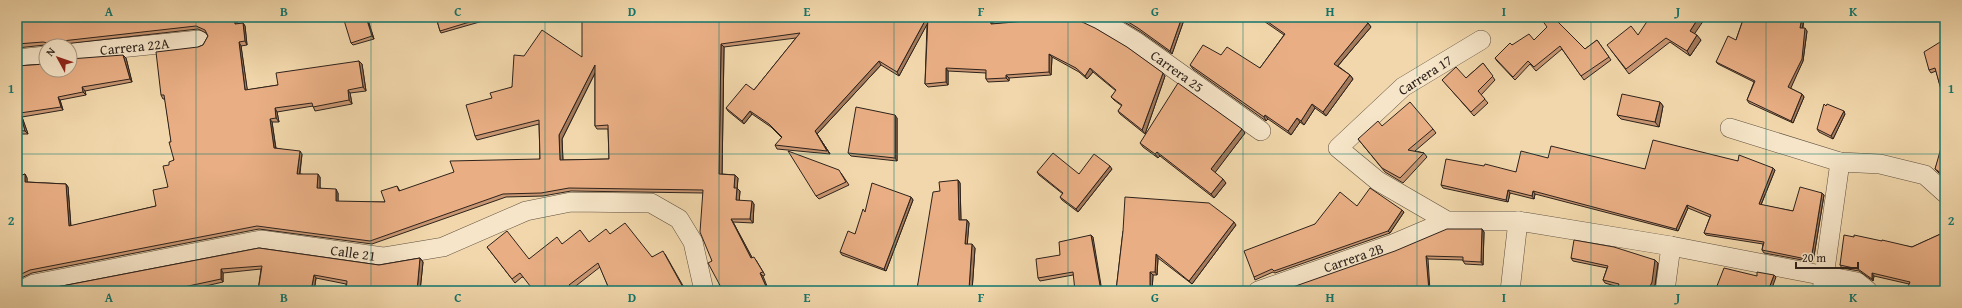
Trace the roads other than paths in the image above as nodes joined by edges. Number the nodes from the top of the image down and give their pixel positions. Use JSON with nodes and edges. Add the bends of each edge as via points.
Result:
{"nodes":[{"id":1,"x":1090,"y":17,"type":"edge"},
{"id":2,"x":199,"y":40,"type":"dead end"},
{"id":3,"x":1481,"y":40,"type":"dead end"},
{"id":4,"x":78,"y":52,"type":"edge"},
{"id":5,"x":38,"y":57,"type":"edge"},
{"id":6,"x":17,"y":59,"type":"edge"},
{"id":7,"x":1730,"y":128,"type":"dead end"},
{"id":8,"x":1261,"y":131,"type":"dead end"},
{"id":9,"x":1840,"y":162,"type":"junction"},
{"id":10,"x":1945,"y":193,"type":"edge"},
{"id":11,"x":1447,"y":221,"type":"junction"},
{"id":12,"x":1518,"y":221,"type":"junction"},
{"id":13,"x":1671,"y":246,"type":"junction"},
{"id":14,"x":1823,"y":283,"type":"edge"},
{"id":15,"x":1286,"y":286,"type":"edge"},
{"id":16,"x":20,"y":291,"type":"edge"},
{"id":17,"x":704,"y":291,"type":"edge"},
{"id":18,"x":1258,"y":291,"type":"edge"},
{"id":19,"x":1510,"y":291,"type":"edge"},
{"id":20,"x":1665,"y":291,"type":"edge"},
{"id":21,"x":1868,"y":291,"type":"edge"}],
"edges":[{"from":1,"to":8,"type":"street","name":"Carrera 25","via":[[1102,20],[1135,41]]},
{"from":2,"to":4,"type":"street","name":"Carrera 22A"},
{"from":3,"to":11,"type":"street","name":"Carrera 17","via":[[1403,88],[1338,148],[1378,181]]},
{"from":5,"to":6,"type":"street"},
{"from":7,"to":9,"type":"street"},
{"from":9,"to":10,"type":"street","via":[[1880,164],[1925,175]]},
{"from":9,"to":14,"type":"street"},
{"from":11,"to":12,"type":"street"},
{"from":11,"to":15,"type":"street","name":"Carrera 2B"},
{"from":12,"to":13,"type":"street"},
{"from":12,"to":19,"type":"street"},
{"from":13,"to":14,"type":"street"},
{"from":13,"to":20,"type":"street"},
{"from":14,"to":21,"type":"street","via":[[1857,282]]},
{"from":15,"to":18,"type":"street","name":"Carrera 2B"},
{"from":16,"to":17,"type":"street","name":"Calle 21","via":[[34,284],[261,240],[390,256],[443,247],[526,210],[571,202],[651,203],[679,219],[693,242]]}]}
